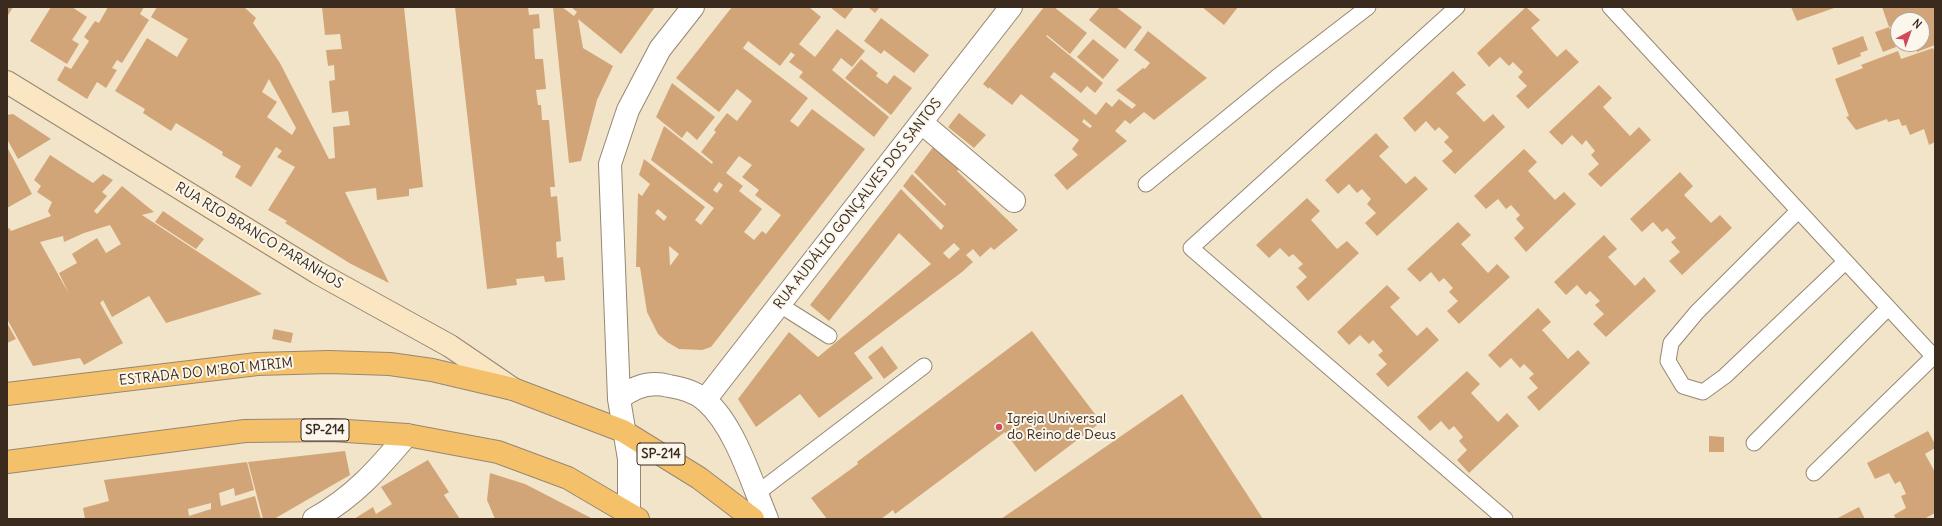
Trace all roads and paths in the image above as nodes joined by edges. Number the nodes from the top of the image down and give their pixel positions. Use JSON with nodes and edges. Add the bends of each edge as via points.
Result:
{"nodes":[{"id":1,"x":693,"y":7,"type":"edge"},
{"id":2,"x":1011,"y":7,"type":"edge"},
{"id":3,"x":1368,"y":7,"type":"edge"},
{"id":4,"x":1457,"y":7,"type":"edge"},
{"id":5,"x":1610,"y":7,"type":"edge"},
{"id":6,"x":8,"y":84,"type":"edge"},
{"id":7,"x":922,"y":123,"type":"junction"},
{"id":8,"x":1146,"y":184,"type":"dead end"},
{"id":9,"x":1014,"y":202,"type":"dead end"},
{"id":10,"x":1798,"y":211,"type":"junction"},
{"id":11,"x":1845,"y":262,"type":"junction"},
{"id":12,"x":780,"y":305,"type":"junction"},
{"id":13,"x":1888,"y":308,"type":"junction"},
{"id":14,"x":829,"y":336,"type":"dead end"},
{"id":15,"x":1934,"y":358,"type":"edge"},
{"id":16,"x":924,"y":366,"type":"dead end"},
{"id":17,"x":512,"y":388,"type":"junction"},
{"id":18,"x":7,"y":394,"type":"edge"},
{"id":19,"x":619,"y":399,"type":"junction"},
{"id":20,"x":705,"y":400,"type":"junction"},
{"id":21,"x":623,"y":431,"type":"junction"},
{"id":22,"x":407,"y":435,"type":"junction"},
{"id":23,"x":1754,"y":443,"type":"dead end"},
{"id":24,"x":7,"y":462,"type":"edge"},
{"id":25,"x":1814,"y":473,"type":"dead end"},
{"id":26,"x":756,"y":494,"type":"junction"},
{"id":27,"x":634,"y":516,"type":"edge"},
{"id":28,"x":314,"y":519,"type":"edge"},
{"id":29,"x":753,"y":519,"type":"edge"},
{"id":30,"x":767,"y":519,"type":"edge"},
{"id":31,"x":1504,"y":519,"type":"edge"}],
"edges":[{"from":1,"to":19,"type":"street","via":[[660,49],[628,110],[610,164]]},
{"from":2,"to":7,"type":"street","name":"RUA AUDÁLIO GONÇALVES DOS SANTOS"},
{"from":3,"to":8,"type":"lane"},
{"from":4,"to":31,"type":"lane","via":[[1191,248]]},
{"from":5,"to":10,"type":"lane"},
{"from":6,"to":17,"type":"street","name":"RUA RIO BRANCO PARANHOS","via":[[318,273],[450,346]]},
{"from":7,"to":9,"type":"street"},
{"from":7,"to":12,"type":"street","name":"RUA AUDÁLIO GONÇALVES DOS SANTOS"},
{"from":10,"to":11,"type":"lane"},
{"from":10,"to":11,"type":"lane","via":[[1697,312],[1671,343],[1668,361],[1683,386],[1702,392],[1725,376]]},
{"from":11,"to":13,"type":"lane"},
{"from":12,"to":14,"type":"lane"},
{"from":12,"to":20,"type":"street","name":"RUA AUDÁLIO GONÇALVES DOS SANTOS"},
{"from":13,"to":15,"type":"lane"},
{"from":13,"to":23,"type":"lane"},
{"from":15,"to":25,"type":"lane"},
{"from":16,"to":26,"type":"lane"},
{"from":17,"to":18,"type":"main road","name":"ESTRADA DO M'BOI MIRIM","number":"SP-214","via":[[404,366],[328,362],[257,364]]},
{"from":17,"to":21,"type":"main road","name":"ESTRADA DO M'BOI MIRIM","number":"SP-214"},
{"from":19,"to":20,"type":"street","via":[[630,390],[648,384],[664,384],[684,388]]},
{"from":19,"to":21,"type":"street"},
{"from":20,"to":26,"type":"street","via":[[728,428]]},
{"from":21,"to":27,"type":"street","via":[[629,459]]},
{"from":21,"to":29,"type":"main road","name":"ESTRADA DO M'BOI MIRIM","number":"SP-214","via":[[699,478]]},
{"from":22,"to":24,"type":"main road","number":"SP-214","via":[[332,430],[245,431]]},
{"from":22,"to":27,"type":"main road","number":"SP-214","via":[[498,452],[568,478]]},
{"from":22,"to":28,"type":"street","via":[[374,475],[352,495]]},
{"from":26,"to":30,"type":"street"}]}
